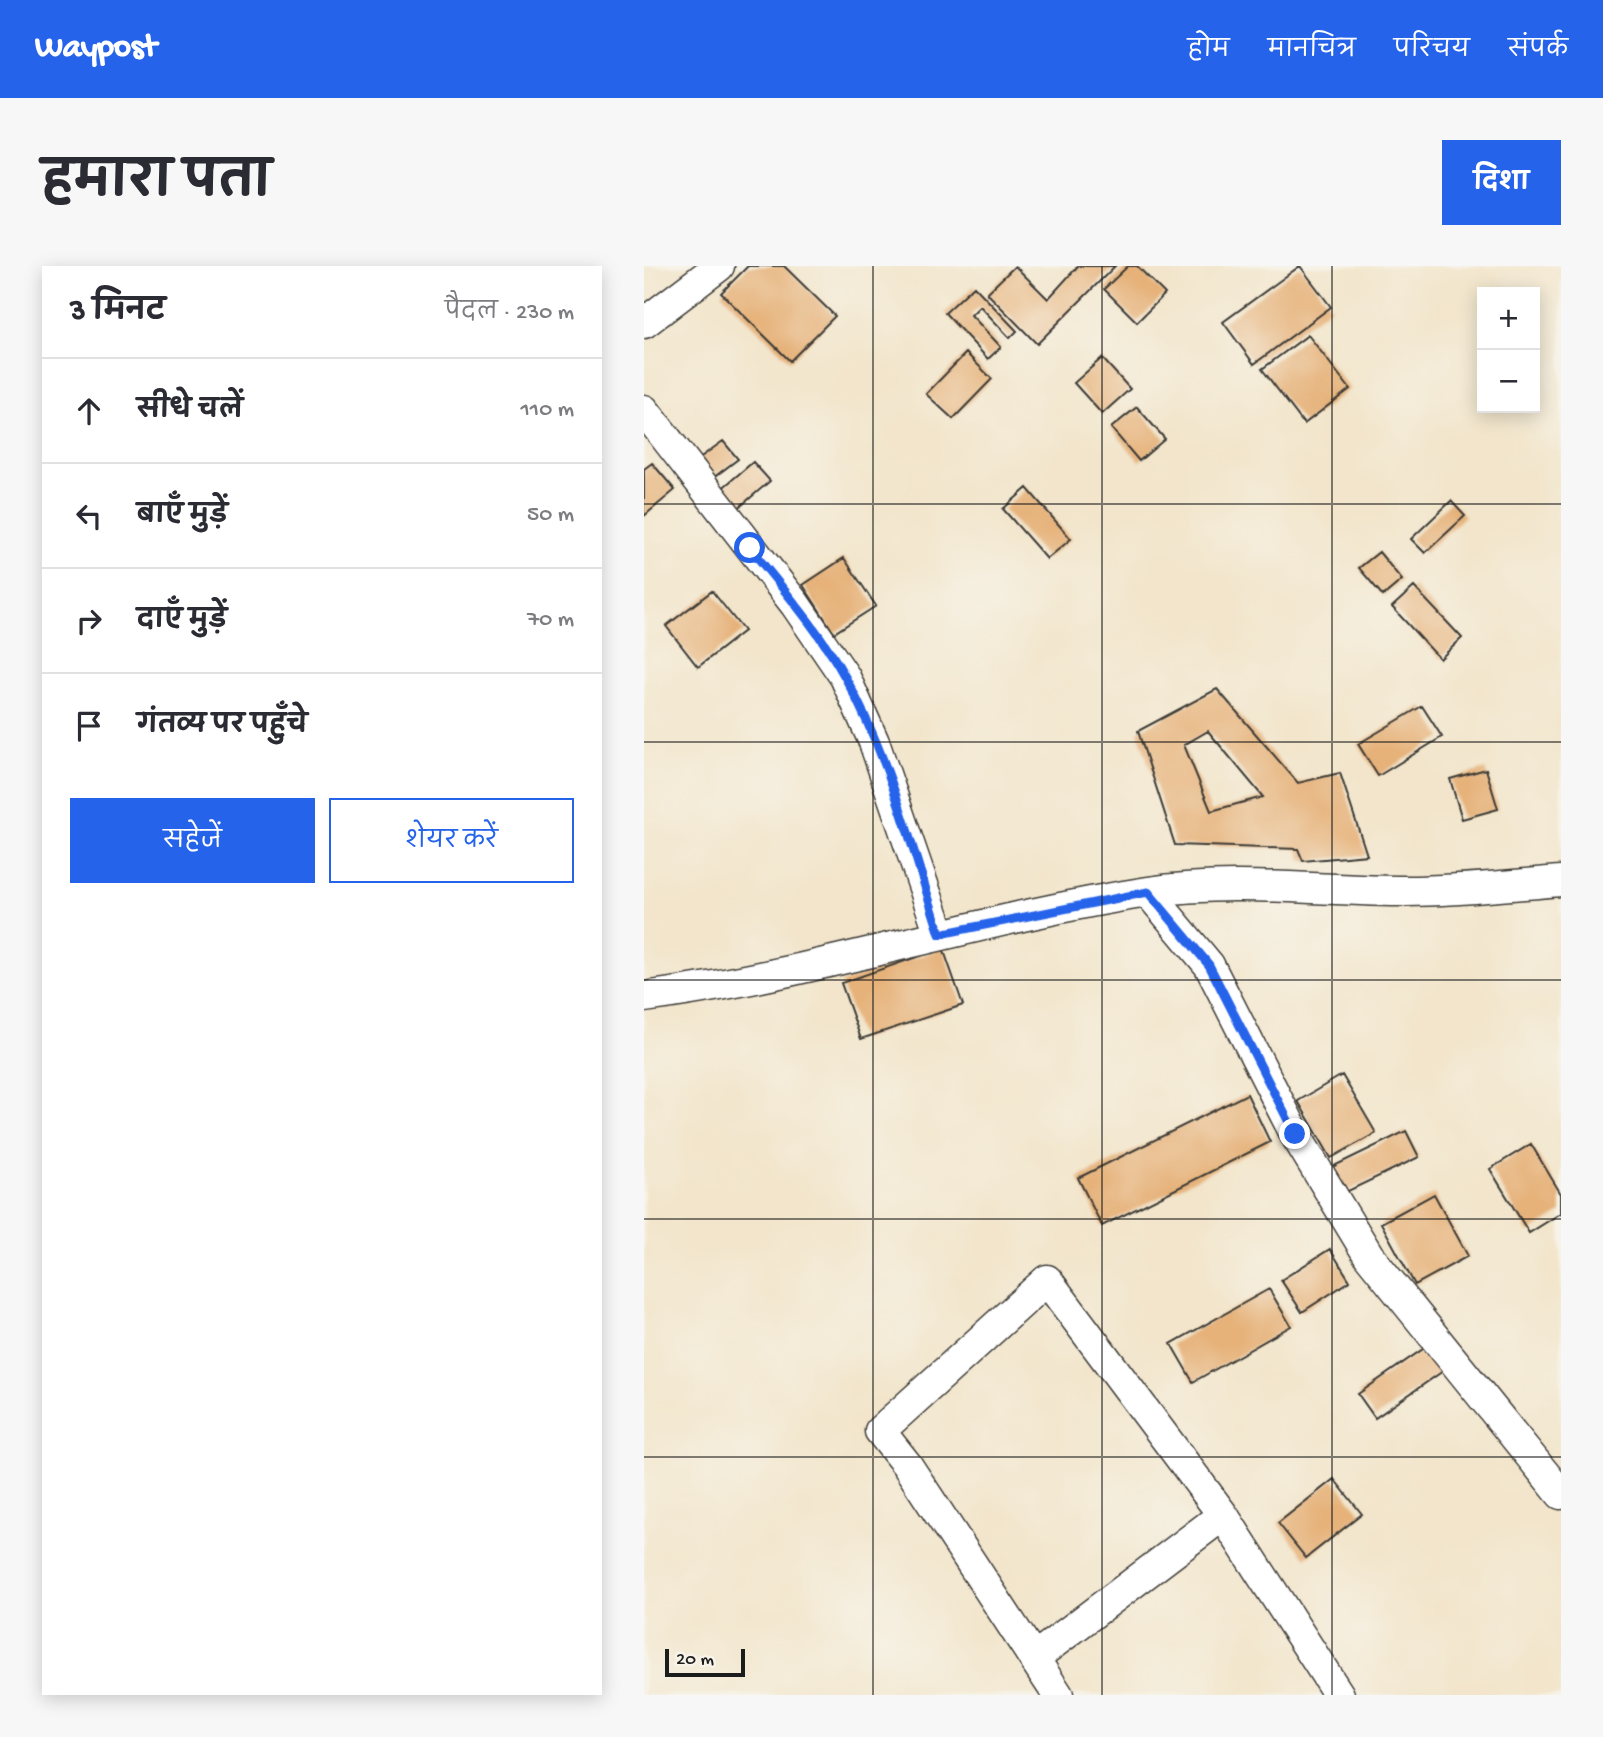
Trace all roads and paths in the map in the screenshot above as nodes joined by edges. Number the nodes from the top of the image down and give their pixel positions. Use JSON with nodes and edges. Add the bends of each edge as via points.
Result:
{"nodes":[{"id":1,"x":719,"y":266,"type":"edge"},
{"id":2,"x":644,"y":323,"type":"edge"},
{"id":3,"x":644,"y":410,"type":"edge"},
{"id":4,"x":1561,"y":881,"type":"edge"},
{"id":5,"x":1148,"y":892,"type":"junction"},
{"id":6,"x":940,"y":934,"type":"junction"},
{"id":7,"x":644,"y":997,"type":"edge"},
{"id":8,"x":1561,"y":1494,"type":"edge"},
{"id":9,"x":1223,"y":1514,"type":"junction"},
{"id":10,"x":1034,"y":1658,"type":"junction"},
{"id":11,"x":1058,"y":1695,"type":"edge"},
{"id":12,"x":1339,"y":1695,"type":"edge"}],
"edges":[{"from":1,"to":2,"type":"street"},
{"from":3,"to":6,"type":"street","via":[[795,604],[845,677],[874,742]]},
{"from":4,"to":5,"type":"street","via":[[1408,891],[1205,886]]},
{"from":5,"to":6,"type":"street"},
{"from":5,"to":8,"type":"street","via":[[1209,965],[1295,1134],[1369,1256]]},
{"from":6,"to":7,"type":"street","via":[[809,967]]},
{"from":9,"to":10,"type":"street"},
{"from":9,"to":10,"type":"street","via":[[1047,1280],[880,1431]]},
{"from":9,"to":12,"type":"street"},
{"from":10,"to":11,"type":"street"}]}
